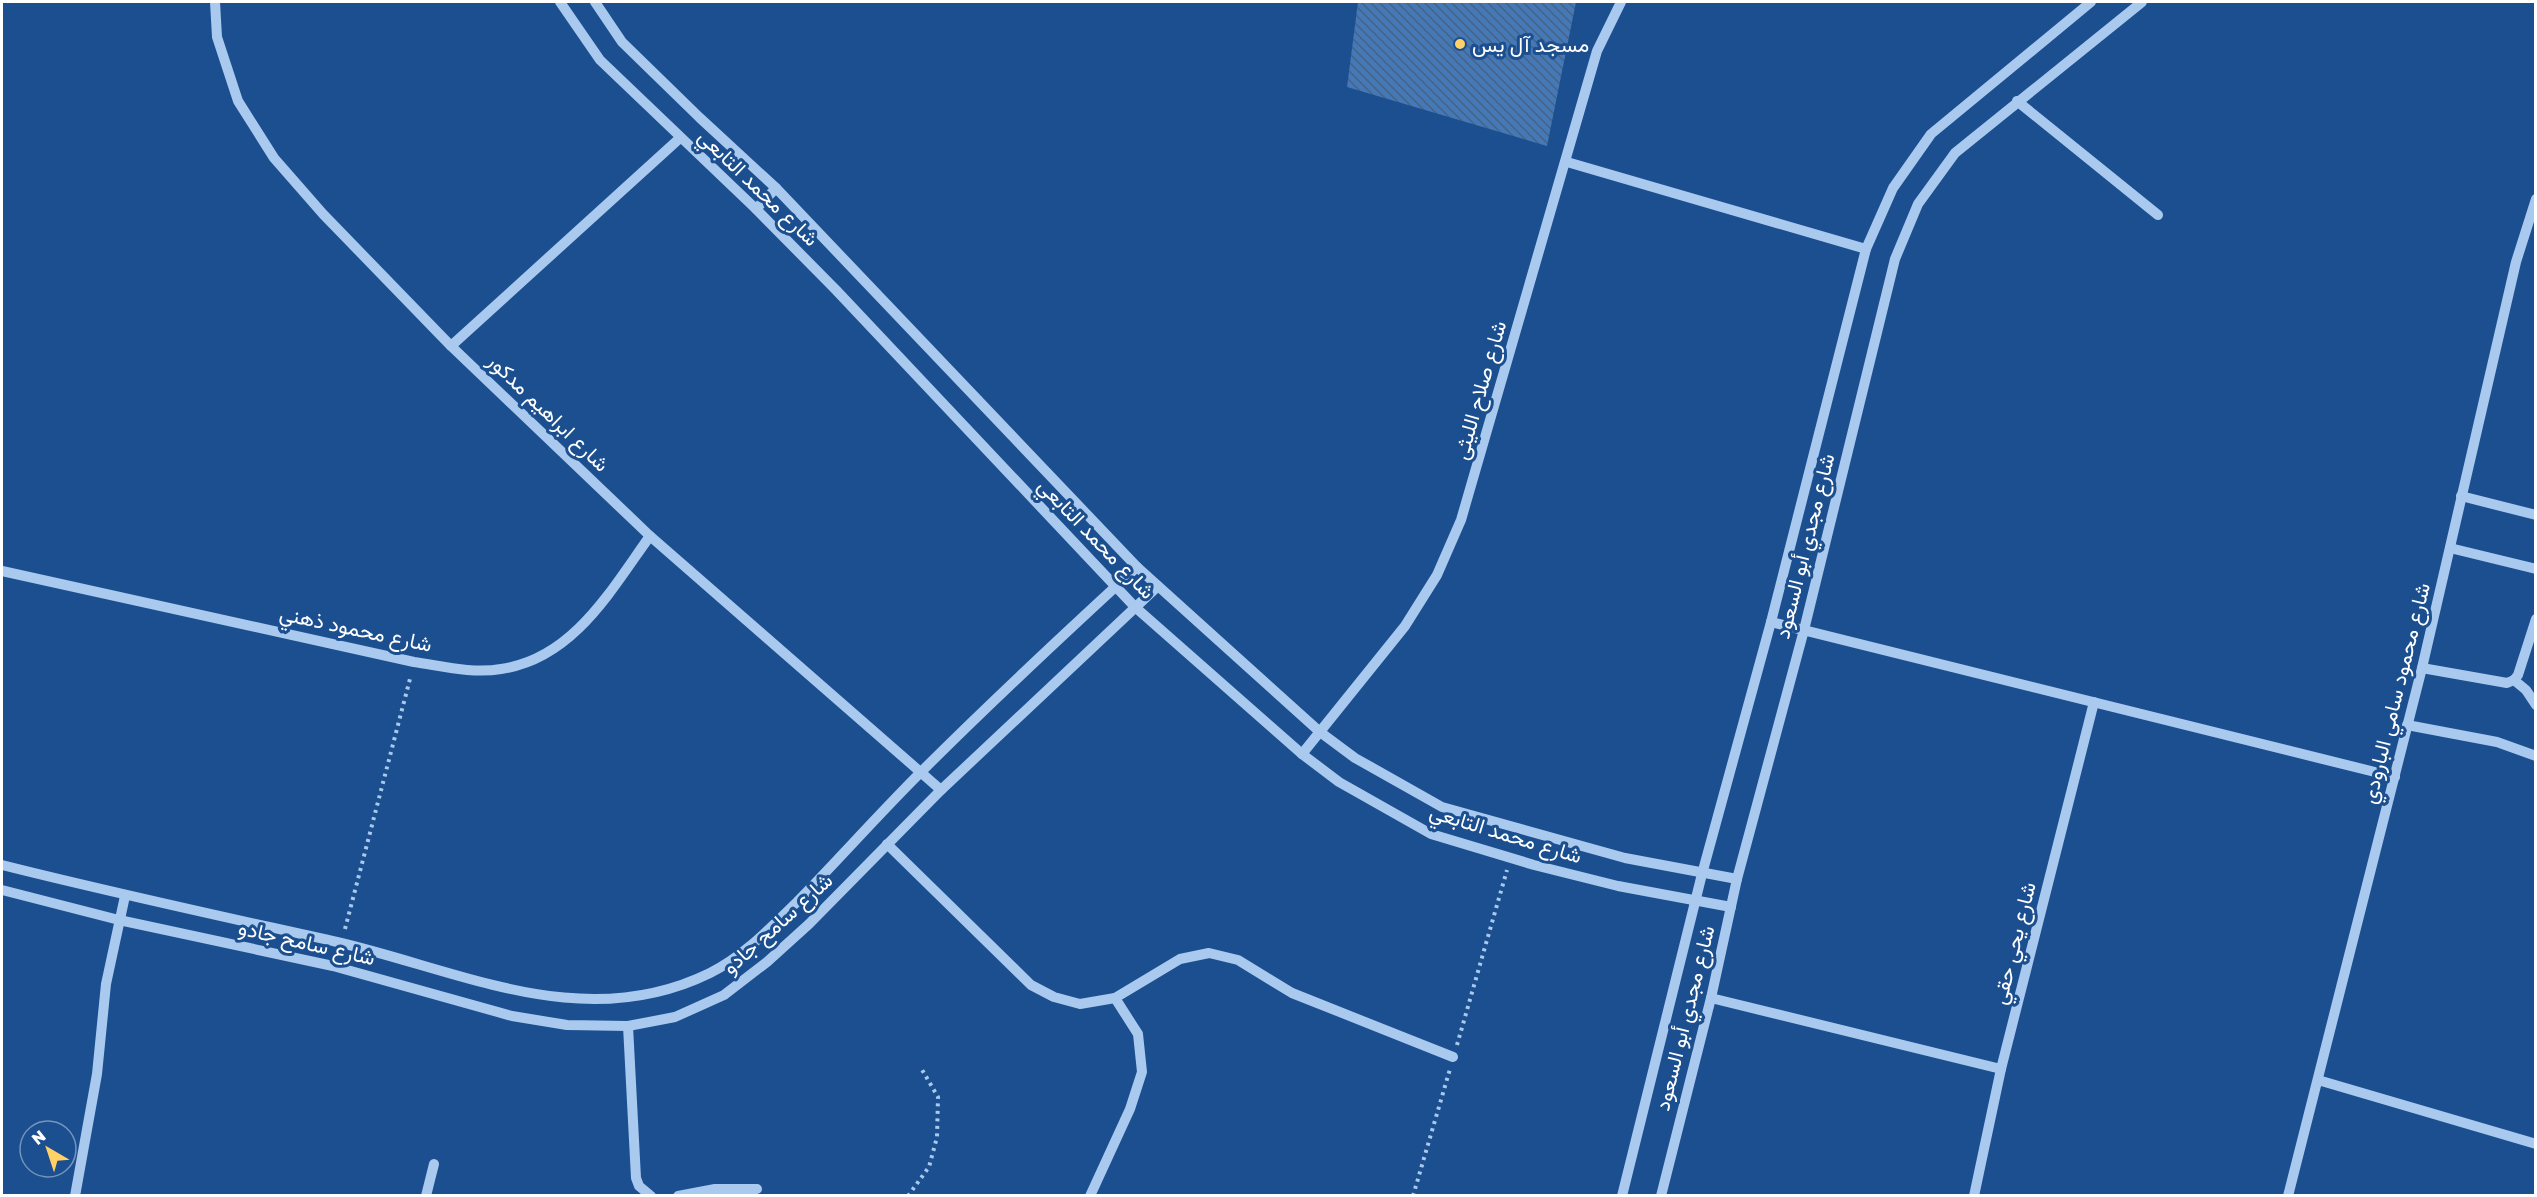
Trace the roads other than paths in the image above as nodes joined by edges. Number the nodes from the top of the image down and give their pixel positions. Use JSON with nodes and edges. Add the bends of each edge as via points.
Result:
{"nodes":[{"id":1,"x":215,"y":2,"type":"edge"},
{"id":2,"x":561,"y":2,"type":"edge"},
{"id":3,"x":595,"y":2,"type":"edge"},
{"id":4,"x":1621,"y":2,"type":"edge"},
{"id":5,"x":2091,"y":2,"type":"edge"},
{"id":6,"x":2142,"y":2,"type":"edge"},
{"id":7,"x":2017,"y":101,"type":"junction"},
{"id":8,"x":680,"y":138,"type":"junction"},
{"id":9,"x":1567,"y":162,"type":"junction"},
{"id":10,"x":776,"y":188,"type":"junction"},
{"id":11,"x":2535,"y":199,"type":"edge"},
{"id":12,"x":756,"y":209,"type":"junction"},
{"id":13,"x":2158,"y":215,"type":"dead end"},
{"id":14,"x":1866,"y":249,"type":"junction"},
{"id":15,"x":451,"y":346,"type":"junction"},
{"id":16,"x":2461,"y":496,"type":"junction"},
{"id":17,"x":2535,"y":514,"type":"edge"},
{"id":18,"x":650,"y":536,"type":"junction"},
{"id":19,"x":2450,"y":548,"type":"junction"},
{"id":20,"x":1137,"y":567,"type":"junction"},
{"id":21,"x":2535,"y":569,"type":"edge"},
{"id":22,"x":2,"y":571,"type":"edge"},
{"id":23,"x":1116,"y":587,"type":"junction"},
{"id":24,"x":1157,"y":587,"type":"junction"},
{"id":25,"x":1135,"y":607,"type":"junction"},
{"id":26,"x":2535,"y":619,"type":"edge"},
{"id":27,"x":1771,"y":622,"type":"junction"},
{"id":28,"x":1804,"y":630,"type":"junction"},
{"id":29,"x":2422,"y":668,"type":"junction"},
{"id":30,"x":2514,"y":680,"type":"junction"},
{"id":31,"x":2094,"y":702,"type":"junction"},
{"id":32,"x":2535,"y":705,"type":"edge"},
{"id":33,"x":2407,"y":725,"type":"junction"},
{"id":34,"x":1320,"y":732,"type":"junction"},
{"id":35,"x":1302,"y":754,"type":"junction"},
{"id":36,"x":2535,"y":756,"type":"edge"},
{"id":37,"x":920,"y":772,"type":"junction"},
{"id":38,"x":2395,"y":777,"type":"junction"},
{"id":39,"x":941,"y":790,"type":"junction"},
{"id":40,"x":887,"y":844,"type":"junction"},
{"id":41,"x":2,"y":865,"type":"edge"},
{"id":42,"x":1702,"y":874,"type":"junction"},
{"id":43,"x":1737,"y":879,"type":"junction"},
{"id":44,"x":2,"y":890,"type":"edge"},
{"id":45,"x":125,"y":896,"type":"junction"},
{"id":46,"x":1696,"y":902,"type":"junction"},
{"id":47,"x":1731,"y":907,"type":"junction"},
{"id":48,"x":119,"y":920,"type":"junction"},
{"id":49,"x":1115,"y":998,"type":"junction"},
{"id":50,"x":1711,"y":998,"type":"junction"},
{"id":51,"x":628,"y":1026,"type":"junction"},
{"id":52,"x":1453,"y":1057,"type":"road end"},
{"id":53,"x":2001,"y":1069,"type":"junction"},
{"id":54,"x":2318,"y":1080,"type":"junction"},
{"id":55,"x":2535,"y":1144,"type":"edge"},
{"id":56,"x":434,"y":1164,"type":"dead end"},
{"id":57,"x":757,"y":1189,"type":"dead end"},
{"id":58,"x":75,"y":1196,"type":"edge"},
{"id":59,"x":426,"y":1196,"type":"edge"},
{"id":60,"x":651,"y":1196,"type":"edge"},
{"id":61,"x":678,"y":1196,"type":"edge"},
{"id":62,"x":1090,"y":1196,"type":"edge"},
{"id":63,"x":1622,"y":1196,"type":"edge"},
{"id":64,"x":1661,"y":1196,"type":"edge"},
{"id":65,"x":1974,"y":1196,"type":"edge"},
{"id":66,"x":2288,"y":1196,"type":"edge"}],
"edges":[{"from":1,"to":15,"type":"street","name":"شارع ابراهيم مدكور","via":[[217,36],[238,101],[273,158]]},
{"from":2,"to":8,"type":"street","name":"شارع محمد التابعي","via":[[600,60]]},
{"from":3,"to":10,"type":"street","name":"شارع محمد التابعي","via":[[622,42]]},
{"from":4,"to":9,"type":"street","name":"شارع صلاح الليثى","via":[[1598,51]]},
{"from":5,"to":14,"type":"street","name":"شارع مجدي أبو السعود","via":[[1931,134],[1893,188]]},
{"from":6,"to":7,"type":"street","name":"شارع مجدي أبو السعود"},
{"from":7,"to":13,"type":"street"},
{"from":7,"to":28,"type":"street","name":"شارع مجدي أبو السعود","via":[[1955,153],[1918,204],[1894,259]]},
{"from":8,"to":12,"type":"street","name":"شارع محمد التابعي"},
{"from":8,"to":15,"type":"street"},
{"from":9,"to":14,"type":"street"},
{"from":9,"to":34,"type":"street","name":"شارع صلاح الليثى","via":[[1461,520],[1437,575],[1405,626]]},
{"from":10,"to":12,"type":"street"},
{"from":10,"to":20,"type":"street","name":"شارع محمد التابعي"},
{"from":11,"to":16,"type":"street","name":"شارع محمود سامي البارودي","via":[[2516,262]]},
{"from":12,"to":23,"type":"street","name":"شارع محمد التابعي"},
{"from":14,"to":27,"type":"street","name":"شارع مجدي أبو السعود"},
{"from":15,"to":18,"type":"street","name":"شارع ابراهيم مدكور"},
{"from":16,"to":17,"type":"street"},
{"from":16,"to":19,"type":"street","name":"شارع محمود سامي البارودي"},
{"from":18,"to":22,"type":"street","name":"شارع محمود ذهني","via":[[593,614],[567,641],[536,660],[501,670],[414,662]]},
{"from":18,"to":37,"type":"street","name":"شارع ابراهيم مدكور"},
{"from":19,"to":21,"type":"street"},
{"from":19,"to":29,"type":"street","name":"شارع محمود سامي البارودي"},
{"from":20,"to":23,"type":"street","name":"شارع سامح جادو"},
{"from":20,"to":24,"type":"street","name":"شارع محمد التابعي"},
{"from":23,"to":25,"type":"street","name":"شارع محمد التابعي"},
{"from":23,"to":37,"type":"street","name":"شارع سامح جادو"},
{"from":24,"to":25,"type":"street","name":"شارع سامح جادو"},
{"from":24,"to":34,"type":"street","name":"شارع محمد التابعي"},
{"from":25,"to":35,"type":"street","name":"شارع محمد التابعي"},
{"from":25,"to":39,"type":"street","name":"شارع سامح جادو"},
{"from":26,"to":30,"type":"street"},
{"from":27,"to":28,"type":"street"},
{"from":27,"to":42,"type":"street","name":"شارع مجدي أبو السعود"},
{"from":28,"to":31,"type":"street"},
{"from":28,"to":43,"type":"street","name":"شارع مجدي أبو السعود"},
{"from":29,"to":30,"type":"street","via":[[2508,683]]},
{"from":29,"to":33,"type":"street","name":"شارع محمود سامي البارودي"},
{"from":30,"to":32,"type":"street"},
{"from":31,"to":38,"type":"street"},
{"from":31,"to":53,"type":"street","name":"شارع يحي حقي"},
{"from":33,"to":36,"type":"street","via":[[2497,742]]},
{"from":33,"to":38,"type":"street","name":"شارع محمود سامي البارودي"},
{"from":34,"to":35,"type":"street","name":"شارع صلاح الليثى"},
{"from":34,"to":42,"type":"street","name":"شارع محمد التابعي","via":[[1355,758],[1442,807],[1625,858]]},
{"from":35,"to":46,"type":"street","name":"شارع محمد التابعي","via":[[1339,782],[1431,834],[1618,886]]},
{"from":37,"to":39,"type":"street","name":"شارع ابراهيم مدكور"},
{"from":37,"to":45,"type":"street","name":"شارع سامح جادو","via":[[755,943],[712,972],[663,991],[616,999],[568,999],[511,991],[341,943]]},
{"from":38,"to":54,"type":"street","name":"شارع محمود سامي البارودي"},
{"from":39,"to":40,"type":"street","name":"شارع سامح جادو"},
{"from":40,"to":49,"type":"street","via":[[1031,985],[1080,1004]]},
{"from":40,"to":51,"type":"street","name":"شارع سامح جادو","via":[[768,962],[724,995],[675,1017]]},
{"from":41,"to":45,"type":"street","name":"شارع سامح جادو"},
{"from":42,"to":43,"type":"street","name":"شارع محمد التابعي"},
{"from":42,"to":46,"type":"street","name":"شارع مجدي أبو السعود"},
{"from":43,"to":47,"type":"street","name":"شارع مجدي أبو السعود"},
{"from":44,"to":48,"type":"street","name":"شارع سامح جادو"},
{"from":45,"to":48,"type":"street"},
{"from":46,"to":47,"type":"street","name":"شارع محمد التابعي"},
{"from":46,"to":63,"type":"street","name":"شارع مجدي أبو السعود"},
{"from":47,"to":50,"type":"street","name":"شارع مجدي أبو السعود"},
{"from":48,"to":51,"type":"street","name":"شارع سامح جادو","via":[[333,966],[512,1016],[567,1024]]},
{"from":48,"to":58,"type":"street"},
{"from":49,"to":52,"type":"street","via":[[1180,959],[1209,953],[1238,960],[1292,993]]},
{"from":49,"to":62,"type":"street","via":[[1138,1034],[1142,1072],[1130,1109]]},
{"from":50,"to":53,"type":"street"},
{"from":50,"to":64,"type":"street","name":"شارع مجدي أبو السعود"},
{"from":51,"to":60,"type":"street","via":[[636,1178]]},
{"from":53,"to":65,"type":"street","name":"شارع يحي حقي"},
{"from":54,"to":55,"type":"street"},
{"from":54,"to":66,"type":"street","name":"شارع محمود سامي البارودي"},
{"from":56,"to":59,"type":"street"},
{"from":57,"to":61,"type":"street","via":[[715,1189]]}]}
